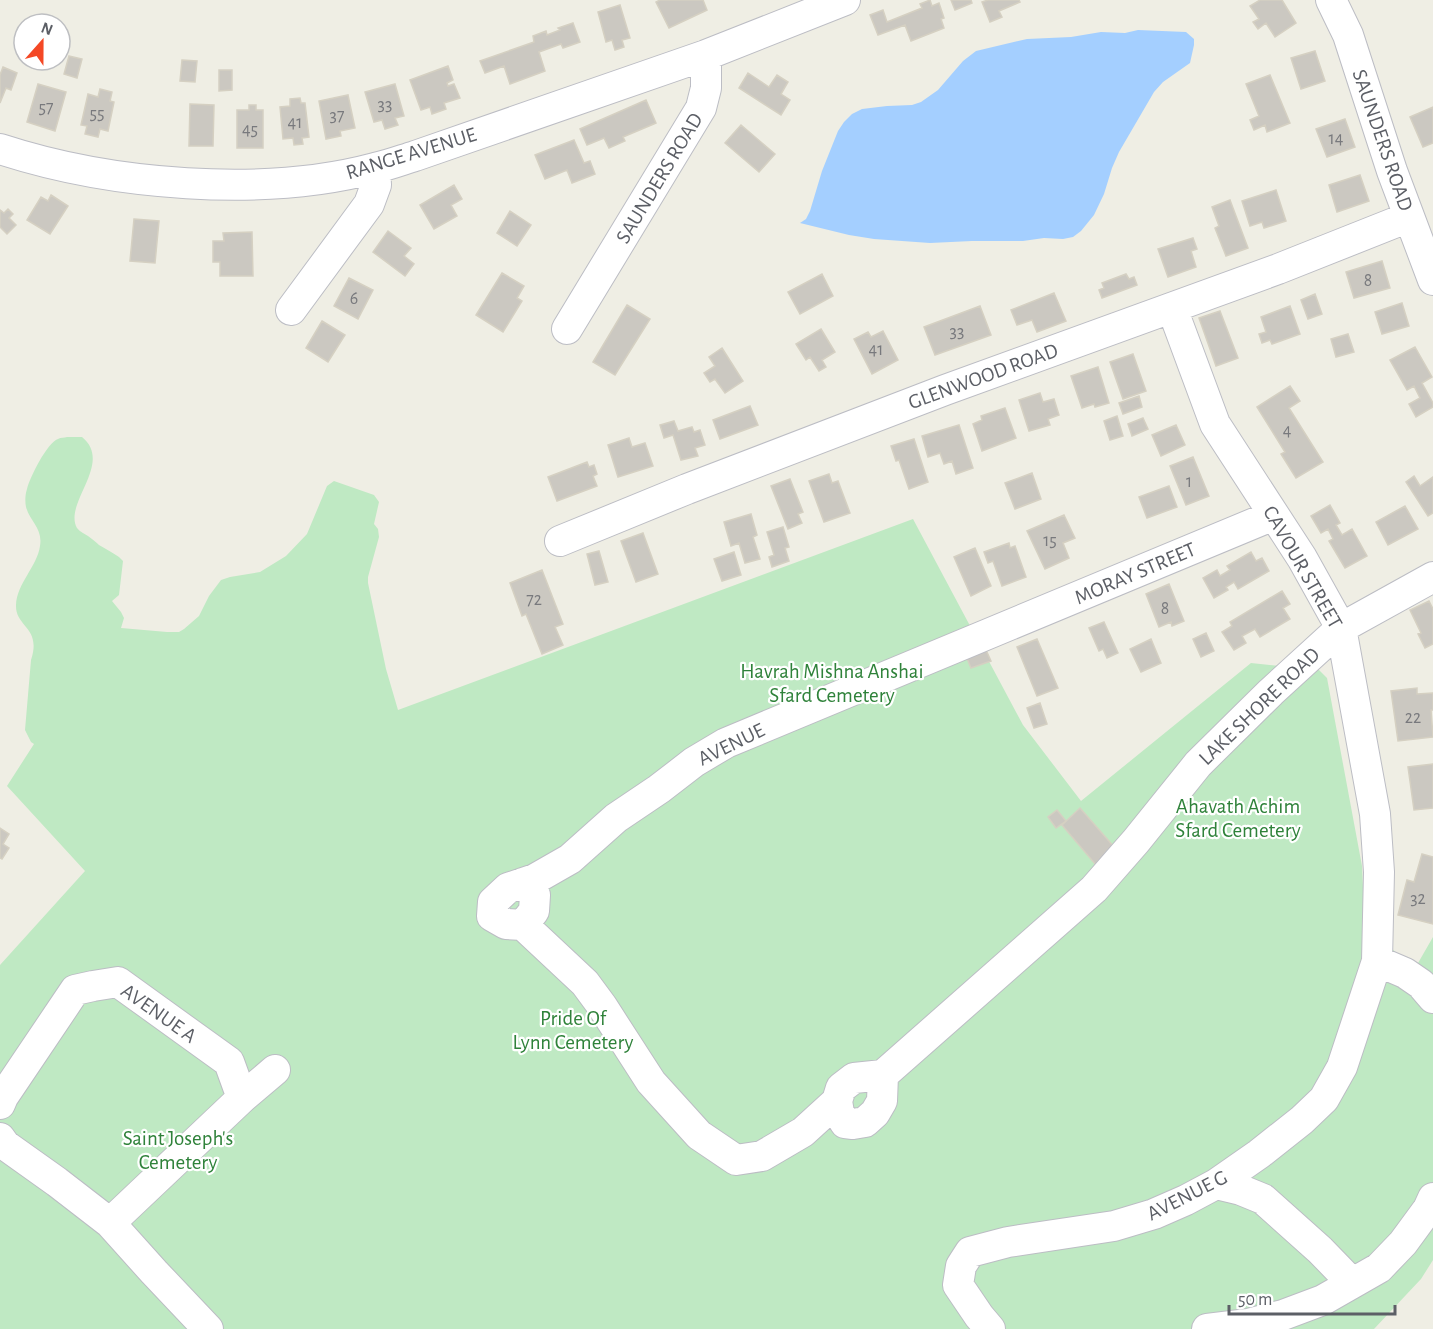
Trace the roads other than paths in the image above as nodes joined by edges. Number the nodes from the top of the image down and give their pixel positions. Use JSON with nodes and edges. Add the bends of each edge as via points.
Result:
{"nodes":[{"id":1,"x":845,"y":0,"type":"edge"},
{"id":2,"x":1331,"y":0,"type":"edge"},
{"id":3,"x":706,"y":55,"type":"junction"},
{"id":4,"x":0,"y":149,"type":"edge"},
{"id":5,"x":375,"y":168,"type":"junction"},
{"id":6,"x":1409,"y":217,"type":"junction"},
{"id":7,"x":1433,"y":280,"type":"edge"},
{"id":8,"x":1172,"y":308,"type":"junction"},
{"id":9,"x":291,"y":310,"type":"dead end"},
{"id":10,"x":567,"y":329,"type":"dead end"},
{"id":11,"x":1274,"y":515,"type":"junction"},
{"id":12,"x":560,"y":541,"type":"dead end"},
{"id":13,"x":1433,"y":577,"type":"edge"},
{"id":14,"x":1341,"y":628,"type":"junction"},
{"id":15,"x":996,"y":631,"type":"joint"},
{"id":16,"x":1136,"y":841,"type":"joint"},
{"id":17,"x":1377,"y":961,"type":"junction"},
{"id":18,"x":1433,"y":998,"type":"edge"},
{"id":19,"x":275,"y":1070,"type":"dead end"},
{"id":20,"x":242,"y":1098,"type":"junction"},
{"id":21,"x":0,"y":1104,"type":"edge"},
{"id":22,"x":0,"y":1138,"type":"edge"},
{"id":23,"x":1216,"y":1184,"type":"junction"},
{"id":24,"x":1433,"y":1198,"type":"edge"},
{"id":25,"x":110,"y":1223,"type":"junction"},
{"id":26,"x":1352,"y":1283,"type":"junction"},
{"id":27,"x":208,"y":1329,"type":"edge"},
{"id":28,"x":990,"y":1329,"type":"edge"},
{"id":29,"x":1208,"y":1329,"type":"edge"}],
"edges":[{"from":1,"to":3,"type":"street"},
{"from":2,"to":6,"type":"street","name":"SAUNDERS ROAD","via":[[1348,34]]},
{"from":3,"to":5,"type":"street","name":"RANGE AVENUE"},
{"from":3,"to":10,"type":"street","name":"SAUNDERS ROAD","via":[[706,88],[701,108]]},
{"from":4,"to":5,"type":"street","name":"RANGE AVENUE","via":[[45,163],[110,175],[186,183],[282,183]]},
{"from":5,"to":9,"type":"street","via":[[376,185],[369,204]]},
{"from":6,"to":7,"type":"street","name":"SAUNDERS ROAD"},
{"from":6,"to":8,"type":"street","name":"GLENWOOD ROAD"},
{"from":8,"to":11,"type":"street","name":"CAVOUR STREET","via":[[1215,424]]},
{"from":8,"to":12,"type":"street","name":"GLENWOOD ROAD","via":[[924,398]]},
{"from":11,"to":14,"type":"street","name":"CAVOUR STREET"},
{"from":11,"to":15,"type":"street","name":"MORAY STREET"},
{"from":13,"to":14,"type":"street","name":"LAKE SHORE ROAD"},
{"from":14,"to":16,"type":"street","name":"LAKE SHORE ROAD","via":[[1198,764]]},
{"from":14,"to":17,"type":"street","name":"CAVOUR STREET","via":[[1375,814],[1379,872]]},
{"from":15,"to":16,"type":"street","name":"AVENUE","via":[[726,743],[694,762],[616,818],[570,859],[523,883],[535,895],[534,911],[524,925],[585,983],[651,1082],[675,1109],[699,1135],[736,1160],[762,1156],[803,1132],[837,1101],[845,1123],[864,1122],[882,1101],[883,1075],[1094,889]]},
{"from":17,"to":18,"type":"street","via":[[1405,973]]},
{"from":17,"to":23,"type":"street","name":"AVENUE G","via":[[1341,1067],[1324,1099],[1259,1154]]},
{"from":19,"to":20,"type":"street"},
{"from":20,"to":21,"type":"street","name":"AVENUE A","via":[[229,1062],[118,982],[75,990]]},
{"from":20,"to":25,"type":"street"},
{"from":22,"to":25,"type":"street"},
{"from":23,"to":26,"type":"street","via":[[1263,1199]]},
{"from":23,"to":28,"type":"street","name":"AVENUE G","via":[[1154,1214],[1114,1226],[1008,1242],[970,1252],[961,1266],[958,1285]]},
{"from":24,"to":26,"type":"street","via":[[1403,1243],[1379,1268]]},
{"from":25,"to":27,"type":"street"},
{"from":26,"to":29,"type":"street","via":[[1283,1316]]}]}
